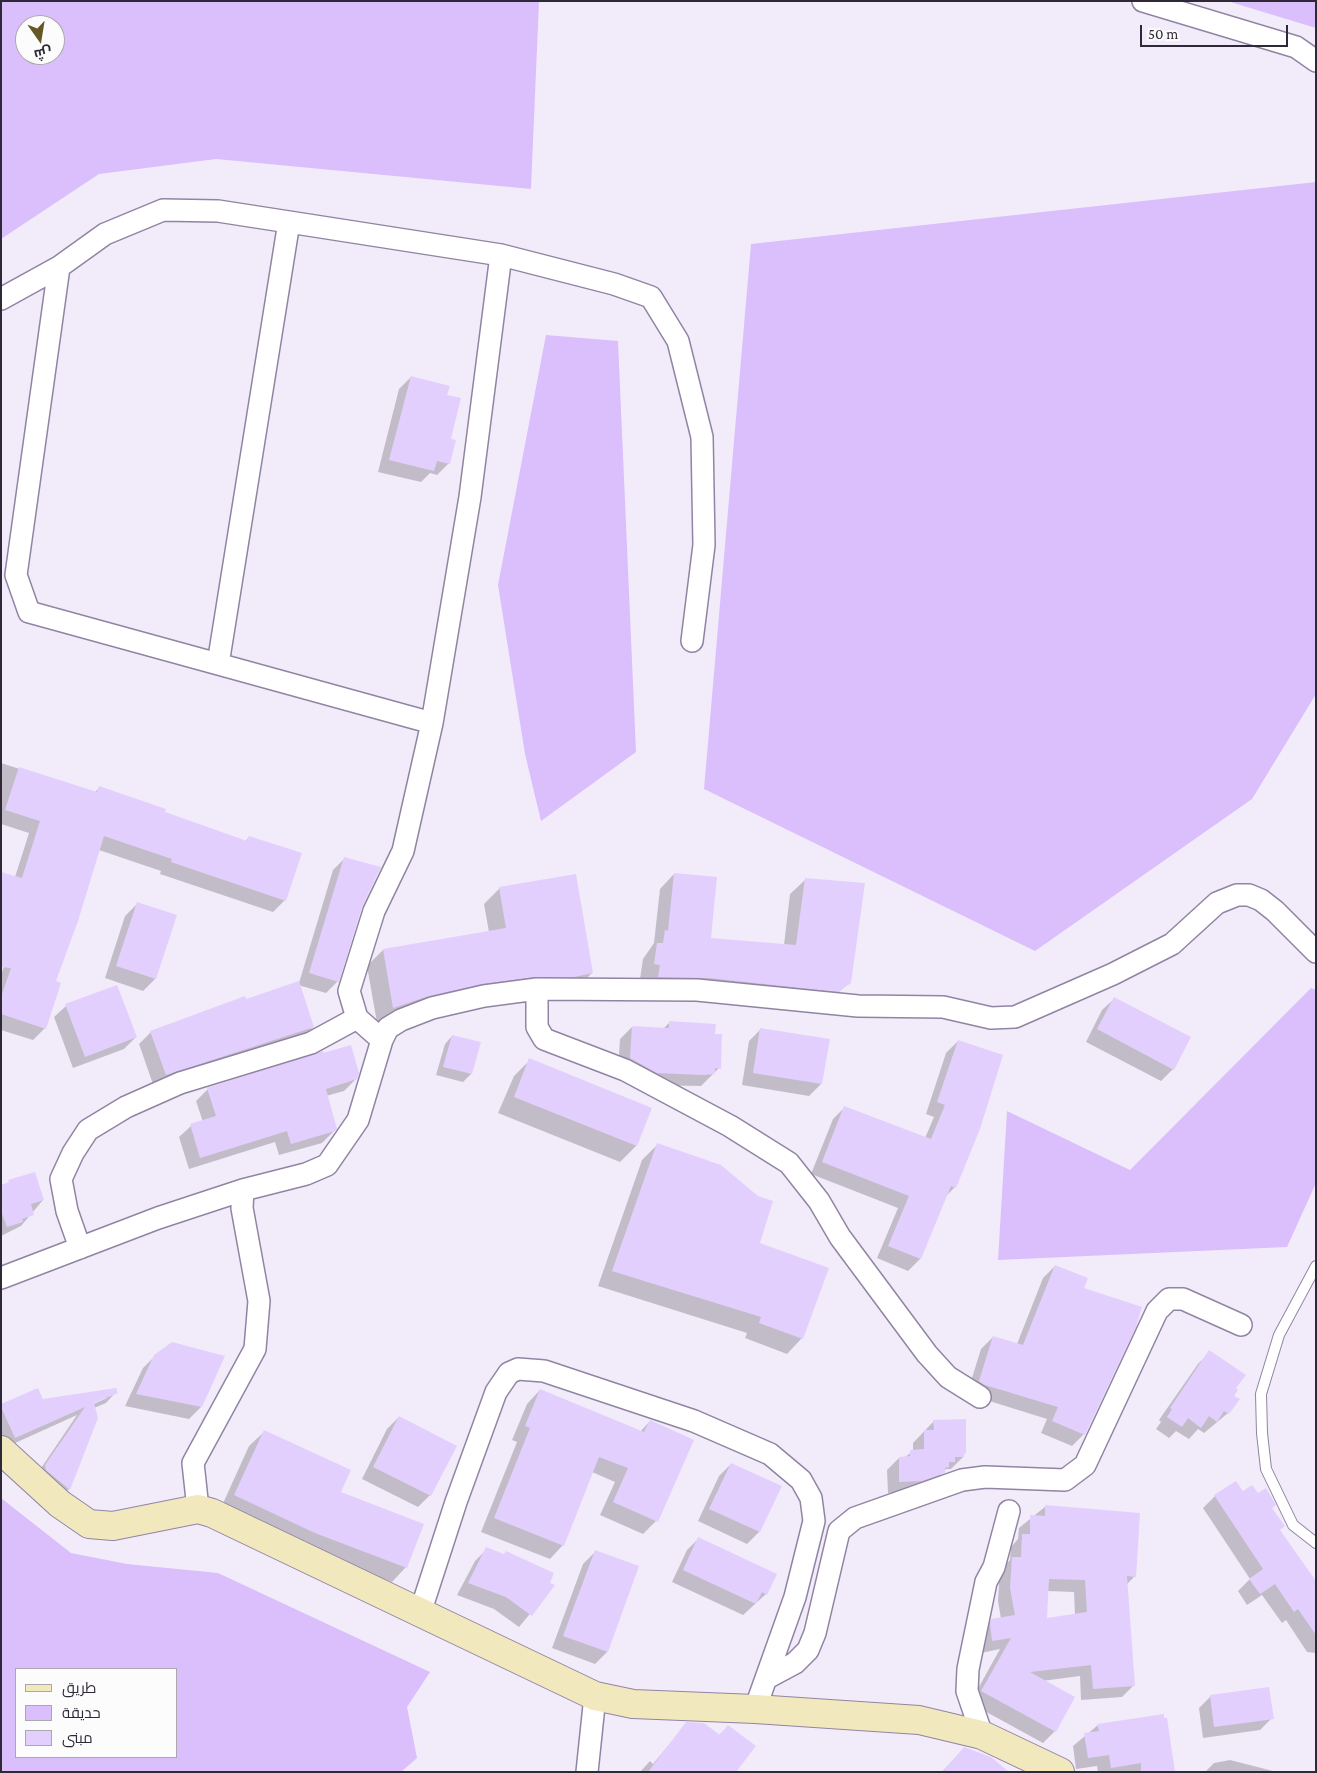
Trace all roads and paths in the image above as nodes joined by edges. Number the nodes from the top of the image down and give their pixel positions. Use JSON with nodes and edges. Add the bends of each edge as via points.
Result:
{"nodes":[{"id":1,"x":1143,"y":1,"type":"edge"},
{"id":2,"x":1316,"y":60,"type":"edge"},
{"id":3,"x":289,"y":222,"type":"junction"},
{"id":4,"x":501,"y":255,"type":"junction"},
{"id":5,"x":59,"y":266,"type":"junction"},
{"id":6,"x":1,"y":299,"type":"edge"},
{"id":7,"x":692,"y":641,"type":"dead end"},
{"id":8,"x":218,"y":664,"type":"junction"},
{"id":9,"x":432,"y":722,"type":"junction"},
{"id":10,"x":1316,"y":952,"type":"edge"},
{"id":11,"x":538,"y":989,"type":"junction"},
{"id":12,"x":357,"y":1018,"type":"junction"},
{"id":13,"x":382,"y":1040,"type":"junction"},
{"id":14,"x":243,"y":1190,"type":"junction"},
{"id":15,"x":80,"y":1248,"type":"junction"},
{"id":16,"x":1316,"y":1266,"type":"edge"},
{"id":17,"x":1,"y":1278,"type":"edge"},
{"id":18,"x":1241,"y":1325,"type":"dead end"},
{"id":19,"x":980,"y":1396,"type":"dead end"},
{"id":20,"x":1,"y":1450,"type":"edge"},
{"id":21,"x":198,"y":1509,"type":"junction"},
{"id":22,"x":1009,"y":1512,"type":"dead end"},
{"id":23,"x":1316,"y":1543,"type":"edge"},
{"id":24,"x":420,"y":1613,"type":"junction"},
{"id":25,"x":767,"y":1678,"type":"junction"},
{"id":26,"x":595,"y":1696,"type":"junction"},
{"id":27,"x":755,"y":1709,"type":"junction"},
{"id":28,"x":982,"y":1735,"type":"junction"},
{"id":29,"x":587,"y":1772,"type":"edge"},
{"id":30,"x":1060,"y":1772,"type":"edge"}],
"edges":[{"from":1,"to":2,"type":"street","via":[[1296,47]]},
{"from":3,"to":4,"type":"street"},
{"from":3,"to":5,"type":"street","via":[[218,211],[163,210],[105,234]]},
{"from":3,"to":8,"type":"street"},
{"from":4,"to":7,"type":"street","via":[[614,284],[651,297],[678,341],[702,437],[704,545]]},
{"from":4,"to":9,"type":"street","via":[[470,497]]},
{"from":5,"to":6,"type":"street"},
{"from":5,"to":8,"type":"street","via":[[16,575],[29,612]]},
{"from":8,"to":9,"type":"street"},
{"from":9,"to":12,"type":"street","via":[[403,852],[374,911],[349,991]]},
{"from":10,"to":11,"type":"street","via":[[1275,911],[1249,894],[1217,903],[1172,944],[1114,974],[1015,1017],[991,1018],[943,1007],[858,1006],[697,990]]},
{"from":11,"to":13,"type":"street","via":[[484,996],[432,1008],[388,1028]]},
{"from":11,"to":19,"type":"street","via":[[537,1027],[544,1039],[625,1070],[730,1126],[789,1163],[819,1201],[840,1238],[927,1354],[948,1377]]},
{"from":12,"to":13,"type":"street"},
{"from":12,"to":15,"type":"street","via":[[311,1043],[180,1083],[126,1107],[88,1130],[62,1179],[67,1211]]},
{"from":13,"to":14,"type":"street","via":[[358,1120],[327,1165],[306,1174]]},
{"from":14,"to":15,"type":"street"},
{"from":14,"to":21,"type":"street","via":[[242,1208],[258,1301],[256,1342],[193,1463]]},
{"from":15,"to":17,"type":"street"},
{"from":16,"to":23,"type":"lane","via":[[1279,1335],[1261,1394],[1266,1468],[1293,1525]]},
{"from":18,"to":25,"type":"street","via":[[1184,1299],[1169,1299],[1157,1311],[1085,1465],[1065,1480],[985,1477],[962,1480],[855,1518],[839,1531],[808,1650],[795,1663]]},
{"from":20,"to":21,"type":"street","via":[[60,1504],[88,1524],[113,1526]]},
{"from":21,"to":24,"type":"street"},
{"from":22,"to":28,"type":"street","via":[[994,1567],[986,1582],[968,1669],[967,1692]]},
{"from":24,"to":25,"type":"street","via":[[496,1392],[509,1373],[518,1369],[544,1370],[702,1425],[770,1454],[801,1480],[811,1498],[814,1521],[795,1597]]},
{"from":24,"to":26,"type":"street"},
{"from":25,"to":27,"type":"street"},
{"from":26,"to":27,"type":"street","via":[[633,1704]]},
{"from":26,"to":29,"type":"street"},
{"from":27,"to":28,"type":"street","via":[[919,1720]]},
{"from":28,"to":30,"type":"street"}]}
